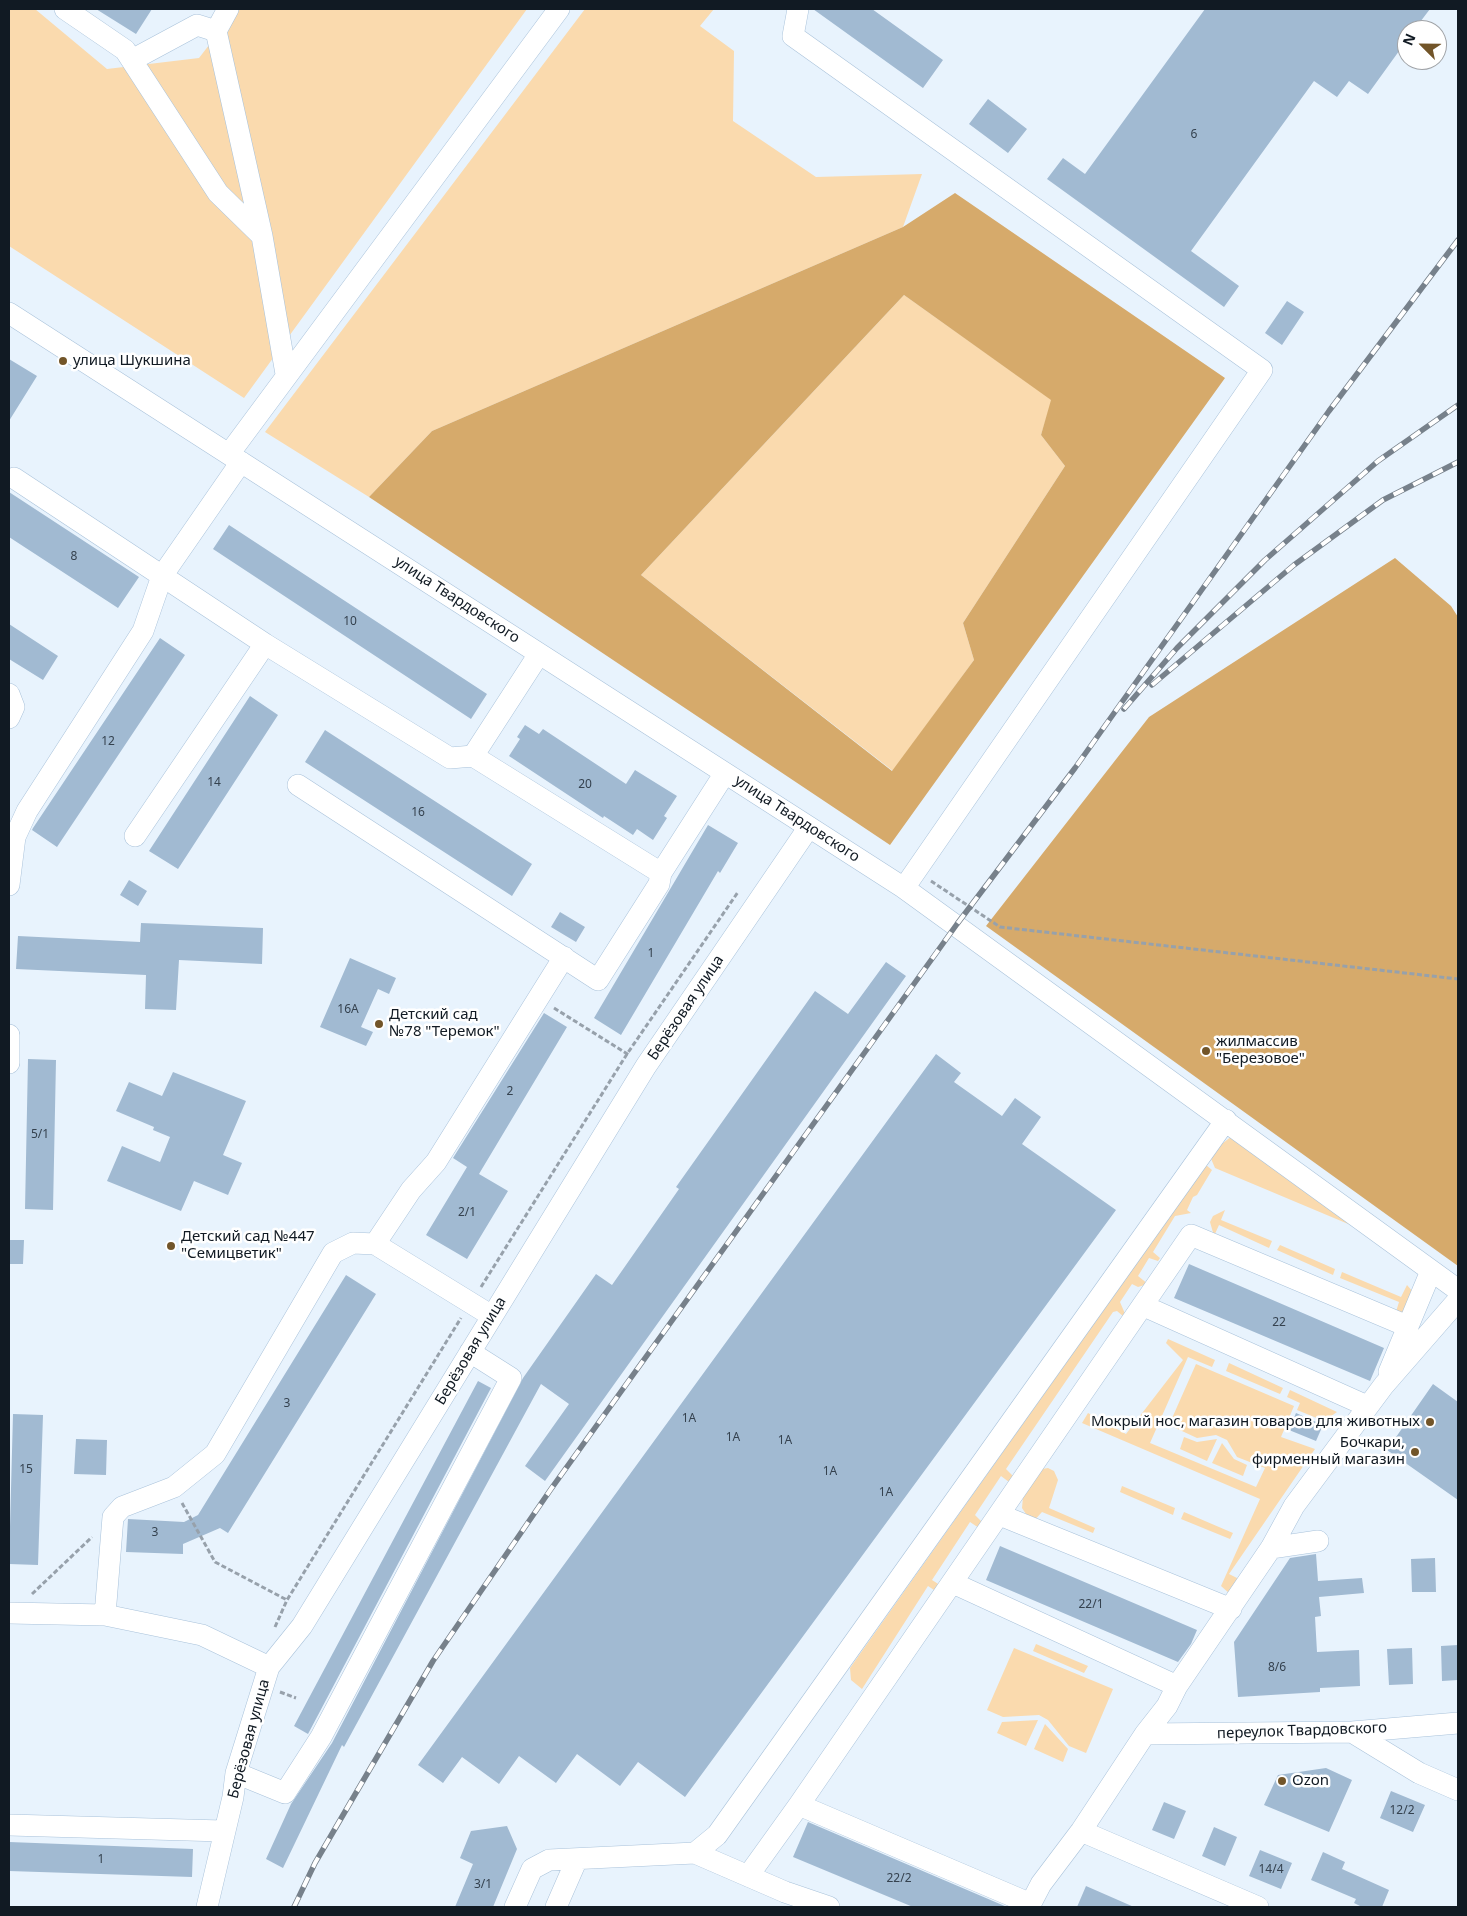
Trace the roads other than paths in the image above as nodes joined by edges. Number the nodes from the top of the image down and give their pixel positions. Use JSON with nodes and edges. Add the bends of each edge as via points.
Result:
{"nodes":[{"id":1,"x":65,"y":9,"type":"edge"},
{"id":2,"x":228,"y":9,"type":"edge"},
{"id":3,"x":559,"y":9,"type":"edge"},
{"id":4,"x":798,"y":9,"type":"edge"},
{"id":5,"x":216,"y":31,"type":"junction"},
{"id":6,"x":132,"y":60,"type":"junction"},
{"id":7,"x":262,"y":236,"type":"junction"},
{"id":8,"x":9,"y":313,"type":"edge"},
{"id":9,"x":286,"y":374,"type":"junction"},
{"id":10,"x":235,"y":458,"type":"junction"},
{"id":11,"x":14,"y":478,"type":"dead end"},
{"id":12,"x":162,"y":576,"type":"junction"},
{"id":13,"x":265,"y":644,"type":"junction"},
{"id":14,"x":539,"y":654,"type":"junction"},
{"id":15,"x":9,"y":694,"type":"edge"},
{"id":16,"x":9,"y":718,"type":"edge"},
{"id":17,"x":473,"y":756,"type":"junction"},
{"id":18,"x":725,"y":773,"type":"junction"},
{"id":19,"x":298,"y":785,"type":"dead end"},
{"id":20,"x":809,"y":827,"type":"junction"},
{"id":21,"x":135,"y":836,"type":"dead end"},
{"id":22,"x":661,"y":873,"type":"junction"},
{"id":23,"x":9,"y":885,"type":"edge"},
{"id":24,"x":904,"y":888,"type":"junction"},
{"id":25,"x":564,"y":957,"type":"junction"},
{"id":26,"x":9,"y":1035,"type":"edge"},
{"id":27,"x":9,"y":1041,"type":"edge"},
{"id":28,"x":9,"y":1063,"type":"edge"},
{"id":29,"x":1226,"y":1120,"type":"junction"},
{"id":30,"x":375,"y":1244,"type":"junction"},
{"id":31,"x":1431,"y":1270,"type":"junction"},
{"id":32,"x":1458,"y":1290,"type":"edge"},
{"id":33,"x":1458,"y":1300,"type":"edge"},
{"id":34,"x":1144,"y":1306,"type":"junction"},
{"id":35,"x":492,"y":1316,"type":"junction"},
{"id":36,"x":1407,"y":1326,"type":"junction"},
{"id":37,"x":470,"y":1352,"type":"junction"},
{"id":38,"x":1384,"y":1385,"type":"junction"},
{"id":39,"x":1367,"y":1406,"type":"junction"},
{"id":40,"x":1000,"y":1515,"type":"junction"},
{"id":41,"x":1318,"y":1541,"type":"dead end"},
{"id":42,"x":1271,"y":1548,"type":"junction"},
{"id":43,"x":952,"y":1583,"type":"junction"},
{"id":44,"x":1231,"y":1609,"type":"junction"},
{"id":45,"x":10,"y":1613,"type":"edge"},
{"id":46,"x":105,"y":1615,"type":"junction"},
{"id":47,"x":269,"y":1667,"type":"junction"},
{"id":48,"x":1177,"y":1686,"type":"junction"},
{"id":49,"x":1458,"y":1723,"type":"edge"},
{"id":50,"x":1352,"y":1732,"type":"junction"},
{"id":51,"x":1145,"y":1734,"type":"junction"},
{"id":52,"x":236,"y":1773,"type":"junction"},
{"id":53,"x":1458,"y":1790,"type":"edge"},
{"id":54,"x":799,"y":1805,"type":"junction"},
{"id":55,"x":9,"y":1825,"type":"edge"},
{"id":56,"x":223,"y":1831,"type":"junction"},
{"id":57,"x":1081,"y":1831,"type":"junction"},
{"id":58,"x":695,"y":1853,"type":"junction"},
{"id":59,"x":577,"y":1859,"type":"junction"},
{"id":60,"x":748,"y":1876,"type":"junction"},
{"id":61,"x":1030,"y":1906,"type":"edge"},
{"id":62,"x":207,"y":1907,"type":"edge"},
{"id":63,"x":515,"y":1907,"type":"edge"},
{"id":64,"x":556,"y":1907,"type":"edge"},
{"id":65,"x":829,"y":1907,"type":"edge"},
{"id":66,"x":1258,"y":1907,"type":"edge"}],
"edges":[{"from":1,"to":6,"type":"street","via":[[125,50]]},
{"from":2,"to":5,"type":"street"},
{"from":3,"to":9,"type":"street"},
{"from":4,"to":24,"type":"street","via":[[793,36],[1262,370]]},
{"from":5,"to":6,"type":"street","via":[[197,25]]},
{"from":5,"to":7,"type":"street"},
{"from":6,"to":7,"type":"street","via":[[218,193]]},
{"from":7,"to":9,"type":"street"},
{"from":8,"to":10,"type":"street","name":"улица Твардовского"},
{"from":9,"to":10,"type":"street"},
{"from":10,"to":12,"type":"street"},
{"from":10,"to":14,"type":"street","name":"улица Твардовского"},
{"from":11,"to":12,"type":"street"},
{"from":12,"to":13,"type":"street"},
{"from":12,"to":23,"type":"street","via":[[143,630],[27,811],[15,837]]},
{"from":13,"to":17,"type":"street","via":[[450,758]]},
{"from":13,"to":21,"type":"street"},
{"from":14,"to":17,"type":"street"},
{"from":14,"to":18,"type":"street","name":"улица Твардовского"},
{"from":15,"to":16,"type":"street","via":[[14,707]]},
{"from":17,"to":22,"type":"street"},
{"from":18,"to":20,"type":"street","name":"улица Твардовского"},
{"from":18,"to":22,"type":"street"},
{"from":19,"to":25,"type":"street"},
{"from":20,"to":24,"type":"street","name":"улица Твардовского"},
{"from":20,"to":35,"type":"street","name":"Берёзовая улица","via":[[646,1066]]},
{"from":22,"to":25,"type":"street","via":[[659,884],[598,980]]},
{"from":24,"to":29,"type":"street","name":"улица Твардовского"},
{"from":25,"to":30,"type":"street","via":[[436,1162],[410,1190]]},
{"from":26,"to":27,"type":"street"},
{"from":27,"to":28,"type":"street"},
{"from":29,"to":31,"type":"street","name":"улица Твардовского"},
{"from":29,"to":58,"type":"street","via":[[717,1834]]},
{"from":30,"to":35,"type":"street"},
{"from":30,"to":46,"type":"street","via":[[353,1243],[333,1254],[215,1454],[174,1487],[122,1507],[113,1518]]},
{"from":31,"to":32,"type":"street","name":"улица Твардовского"},
{"from":31,"to":36,"type":"street"},
{"from":33,"to":38,"type":"street"},
{"from":34,"to":36,"type":"street","via":[[1191,1235]]},
{"from":34,"to":39,"type":"street"},
{"from":34,"to":40,"type":"street"},
{"from":35,"to":37,"type":"street","name":"Берёзовая улица"},
{"from":36,"to":38,"type":"street"},
{"from":37,"to":47,"type":"street","name":"Берёзовая улица","via":[[302,1626]]},
{"from":37,"to":52,"type":"street","via":[[511,1378],[321,1737],[285,1793]]},
{"from":38,"to":39,"type":"street"},
{"from":39,"to":42,"type":"street","via":[[1294,1506]]},
{"from":40,"to":43,"type":"street"},
{"from":40,"to":44,"type":"street"},
{"from":41,"to":42,"type":"street"},
{"from":42,"to":44,"type":"street"},
{"from":43,"to":48,"type":"street"},
{"from":43,"to":54,"type":"street"},
{"from":44,"to":48,"type":"street"},
{"from":45,"to":46,"type":"street"},
{"from":46,"to":47,"type":"street","via":[[202,1635]]},
{"from":47,"to":52,"type":"street","name":"Берёзовая улица"},
{"from":48,"to":51,"type":"street","via":[[1167,1706]]},
{"from":49,"to":50,"type":"street","name":"переулок Твардовского"},
{"from":50,"to":51,"type":"street","name":"переулок Твардовского"},
{"from":50,"to":53,"type":"street","via":[[1419,1773]]},
{"from":51,"to":57,"type":"street"},
{"from":52,"to":56,"type":"street","name":"Берёзовая улица"},
{"from":54,"to":60,"type":"street"},
{"from":54,"to":61,"type":"street"},
{"from":55,"to":56,"type":"street"},
{"from":56,"to":62,"type":"street","name":"Берёзовая улица"},
{"from":57,"to":61,"type":"street","via":[[1041,1884]]},
{"from":57,"to":66,"type":"street"},
{"from":58,"to":59,"type":"street"},
{"from":58,"to":60,"type":"street"},
{"from":59,"to":63,"type":"street","via":[[549,1860],[532,1869]]},
{"from":59,"to":64,"type":"street"},
{"from":60,"to":65,"type":"street"}]}
